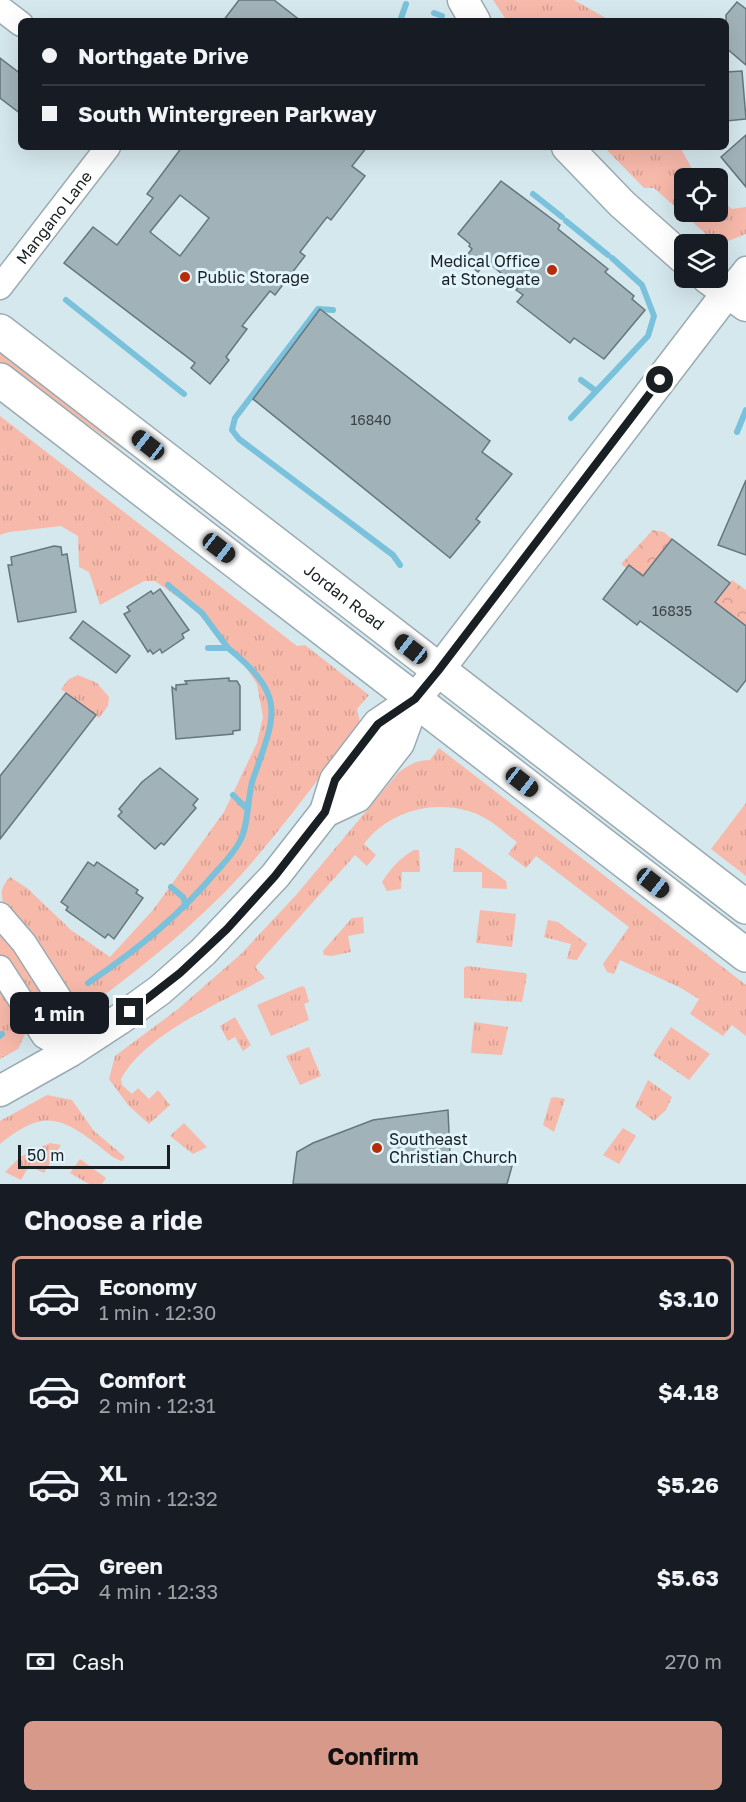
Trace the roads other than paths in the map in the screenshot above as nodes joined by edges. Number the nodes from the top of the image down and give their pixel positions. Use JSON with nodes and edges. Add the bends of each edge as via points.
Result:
{"nodes":[{"id":1,"x":463,"y":0,"type":"edge"},
{"id":2,"x":0,"y":8,"type":"edge"},
{"id":3,"x":474,"y":18,"type":"edge"},
{"id":4,"x":18,"y":22,"type":"edge"},
{"id":5,"x":106,"y":150,"type":"edge"},
{"id":6,"x":570,"y":150,"type":"edge"},
{"id":7,"x":674,"y":250,"type":"edge"},
{"id":8,"x":746,"y":269,"type":"edge"},
{"id":9,"x":0,"y":287,"type":"edge"},
{"id":10,"x":727,"y":292,"type":"edge"},
{"id":11,"x":0,"y":331,"type":"edge"},
{"id":12,"x":0,"y":380,"type":"edge"},
{"id":13,"x":438,"y":671,"type":"junction"},
{"id":14,"x":415,"y":699,"type":"junction"},
{"id":15,"x":746,"y":907,"type":"edge"},
{"id":16,"x":0,"y":915,"type":"edge"},
{"id":17,"x":746,"y":955,"type":"edge"},
{"id":18,"x":0,"y":968,"type":"edge"},
{"id":19,"x":71,"y":1051,"type":"junction"},
{"id":20,"x":0,"y":1091,"type":"edge"}],
"edges":[{"from":1,"to":3,"type":"street"},
{"from":2,"to":4,"type":"street"},
{"from":5,"to":9,"type":"street","name":"Mangano Lane"},
{"from":6,"to":7,"type":"street"},
{"from":8,"to":10,"type":"street"},
{"from":10,"to":13,"type":"street"},
{"from":11,"to":13,"type":"main road","name":"Jordan Road"},
{"from":12,"to":14,"type":"main road"},
{"from":13,"to":14,"type":"street"},
{"from":13,"to":15,"type":"main road","name":"Jordan Road"},
{"from":14,"to":17,"type":"main road"},
{"from":14,"to":19,"type":"street","via":[[399,743],[357,796],[325,812],[275,876],[203,952],[140,1005]]},
{"from":16,"to":19,"type":"street","via":[[24,943],[72,1018]]},
{"from":18,"to":19,"type":"street","via":[[44,1036]]},
{"from":19,"to":20,"type":"street"}]}
